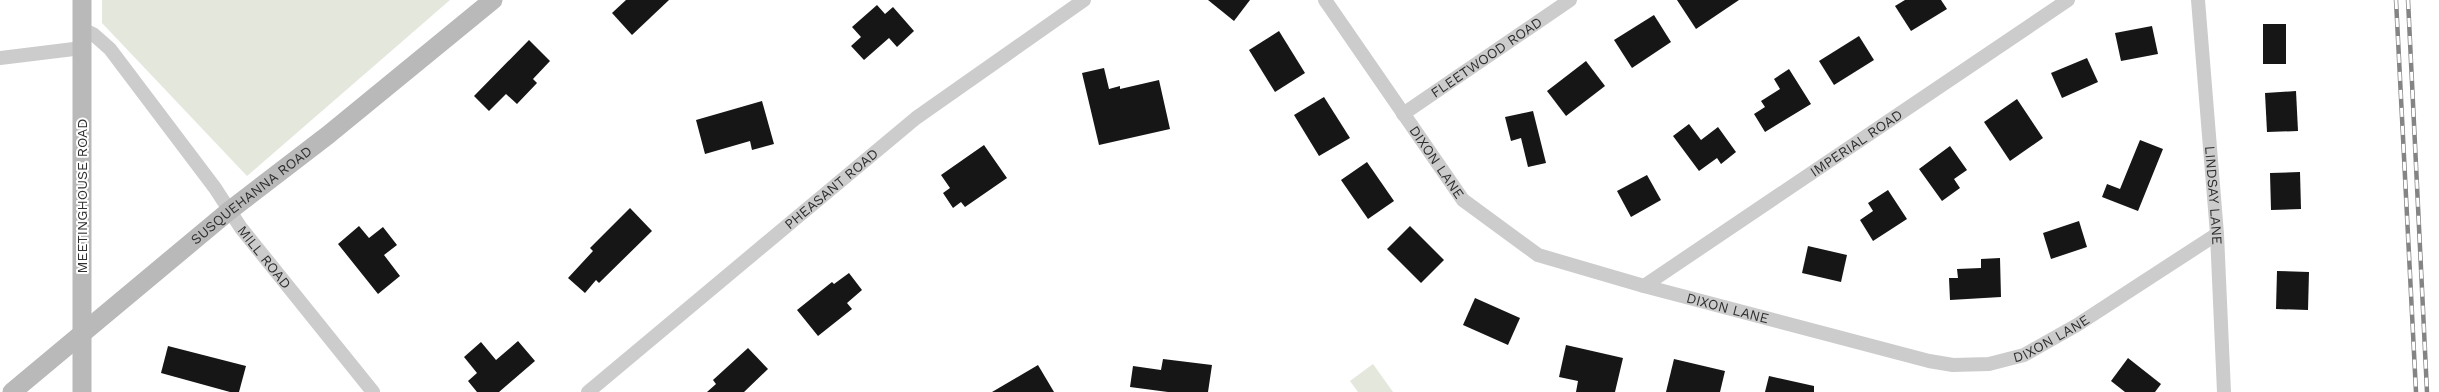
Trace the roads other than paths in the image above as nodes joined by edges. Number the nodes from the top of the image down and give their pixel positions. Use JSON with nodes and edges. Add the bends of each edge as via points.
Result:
{"nodes":[{"id":1,"x":82,"y":0,"type":"edge"},
{"id":2,"x":492,"y":0,"type":"edge"},
{"id":3,"x":1084,"y":0,"type":"edge"},
{"id":4,"x":1325,"y":0,"type":"edge"},
{"id":5,"x":1570,"y":0,"type":"edge"},
{"id":6,"x":2068,"y":0,"type":"edge"},
{"id":7,"x":2198,"y":0,"type":"edge"},
{"id":8,"x":82,"y":29,"type":"junction"},
{"id":9,"x":82,"y":48,"type":"junction"},
{"id":10,"x":0,"y":58,"type":"edge"},
{"id":11,"x":1403,"y":114,"type":"junction"},
{"id":12,"x":229,"y":211,"type":"junction"},
{"id":13,"x":2217,"y":234,"type":"junction"},
{"id":14,"x":1644,"y":286,"type":"junction"},
{"id":15,"x":82,"y":333,"type":"junction"},
{"id":16,"x":12,"y":392,"type":"edge"},
{"id":17,"x":82,"y":392,"type":"edge"},
{"id":18,"x":373,"y":392,"type":"edge"},
{"id":19,"x":588,"y":392,"type":"edge"},
{"id":20,"x":2224,"y":392,"type":"edge"}],
"edges":[{"from":1,"to":8,"type":"main road","name":"MEETINGHOUSE ROAD"},
{"from":2,"to":12,"type":"main road","name":"SUSQUEHANNA ROAD","via":[[328,135]]},
{"from":3,"to":19,"type":"street","name":"PHEASANT ROAD","via":[[916,118]]},
{"from":4,"to":11,"type":"street","name":"DIXON LANE"},
{"from":5,"to":11,"type":"street","name":"FLEETWOOD ROAD"},
{"from":6,"to":14,"type":"street","name":"IMPERIAL ROAD"},
{"from":7,"to":13,"type":"street","name":"LINDSAY LANE"},
{"from":8,"to":9,"type":"main road","name":"MEETINGHOUSE ROAD"},
{"from":8,"to":12,"type":"street","name":"MILL ROAD","via":[[93,34],[110,49],[215,188]]},
{"from":9,"to":10,"type":"street"},
{"from":9,"to":15,"type":"main road","name":"MEETINGHOUSE ROAD"},
{"from":11,"to":14,"type":"street","name":"DIXON LANE","via":[[1463,200],[1538,255]]},
{"from":12,"to":15,"type":"main road","name":"SUSQUEHANNA ROAD"},
{"from":12,"to":18,"type":"street","name":"MILL ROAD"},
{"from":13,"to":14,"type":"street","name":"DIXON LANE","via":[[2051,341],[2024,355],[1989,364],[1953,365],[1929,361]]},
{"from":13,"to":20,"type":"street","name":"LINDSAY LANE"},
{"from":15,"to":16,"type":"main road","name":"SUSQUEHANNA ROAD"},
{"from":15,"to":17,"type":"main road","name":"MEETINGHOUSE ROAD"}]}
